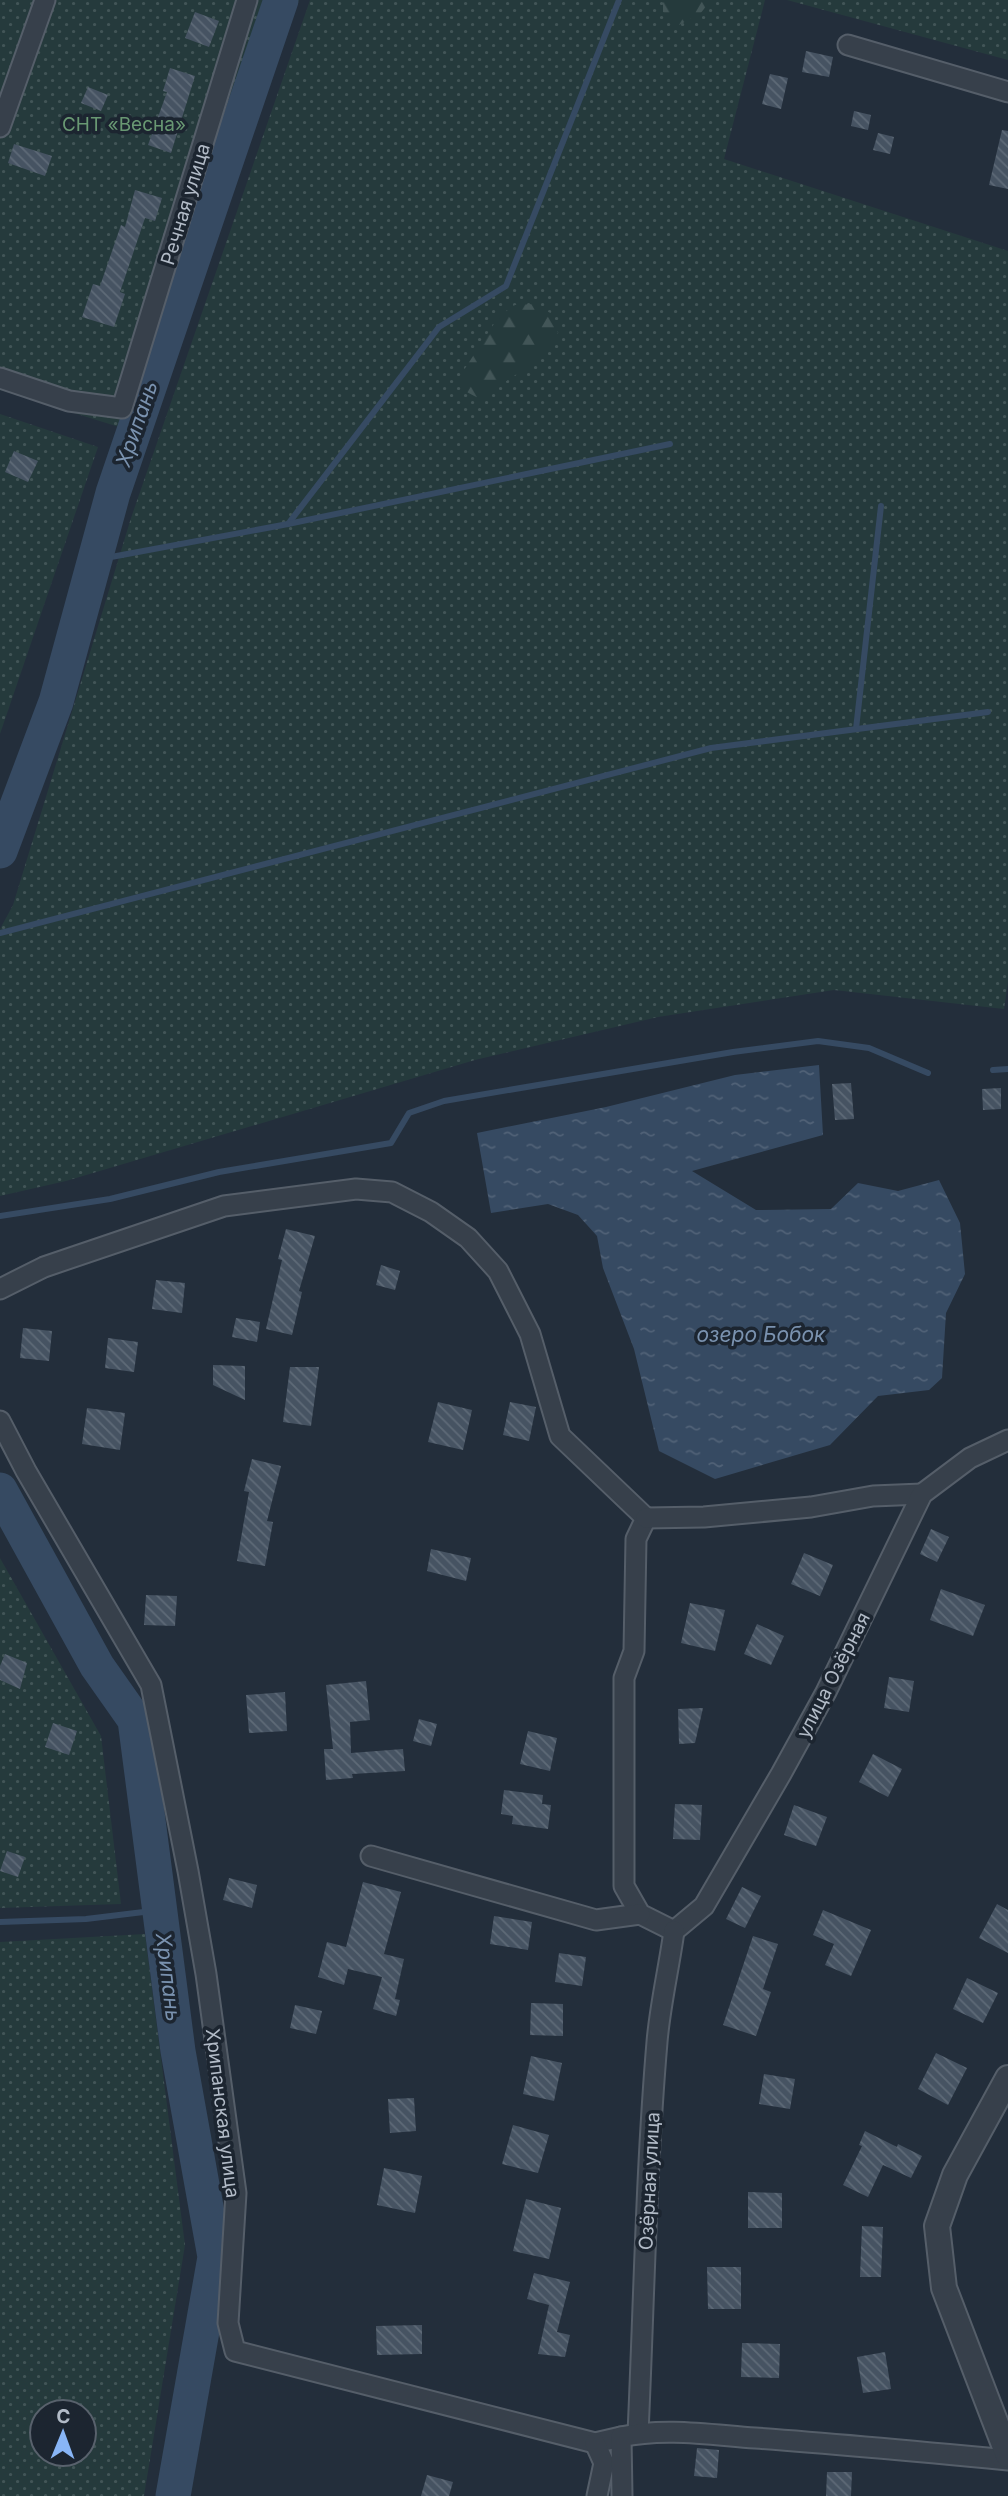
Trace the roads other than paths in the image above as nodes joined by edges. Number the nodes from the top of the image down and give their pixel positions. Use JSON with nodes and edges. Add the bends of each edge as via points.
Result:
{"nodes":[{"id":1,"x":45,"y":0,"type":"edge"},
{"id":2,"x":247,"y":0,"type":"edge"},
{"id":3,"x":848,"y":45,"type":"dead end"},
{"id":4,"x":1008,"y":92,"type":"edge"},
{"id":5,"x":0,"y":127,"type":"edge"},
{"id":6,"x":0,"y":378,"type":"edge"},
{"id":7,"x":0,"y":1289,"type":"edge"},
{"id":8,"x":0,"y":1421,"type":"edge"},
{"id":9,"x":1008,"y":1440,"type":"edge"},
{"id":10,"x":922,"y":1494,"type":"junction"},
{"id":11,"x":646,"y":1518,"type":"junction"},
{"id":12,"x":371,"y":1856,"type":"dead end"},
{"id":13,"x":640,"y":1914,"type":"junction"},
{"id":14,"x":674,"y":1931,"type":"junction"},
{"id":15,"x":1008,"y":2078,"type":"edge"},
{"id":16,"x":630,"y":2435,"type":"junction"},
{"id":17,"x":594,"y":2442,"type":"junction"},
{"id":18,"x":1008,"y":2458,"type":"edge"},
{"id":19,"x":597,"y":2496,"type":"edge"},
{"id":20,"x":622,"y":2496,"type":"edge"}],
"edges":[{"from":1,"to":5,"type":"street"},
{"from":2,"to":6,"type":"street","name":"Речная улица","via":[[122,408],[69,401]]},
{"from":3,"to":4,"type":"street"},
{"from":7,"to":11,"type":"street","via":[[44,1267],[224,1206],[356,1189],[393,1192],[468,1238],[498,1271],[530,1334],[560,1436]]},
{"from":8,"to":17,"type":"street","name":"Хрипанская улица","via":[[150,1685],[206,1974],[236,2193],[228,2323],[235,2351]]},
{"from":9,"to":10,"type":"street","name":"улица Озёрная","via":[[970,1458]]},
{"from":10,"to":11,"type":"street","via":[[704,1517]]},
{"from":10,"to":14,"type":"street","name":"улица Озёрная","via":[[781,1774],[704,1906]]},
{"from":11,"to":13,"type":"street","via":[[636,1539],[634,1651],[624,1678],[624,1886]]},
{"from":12,"to":13,"type":"street","via":[[596,1920]]},
{"from":13,"to":14,"type":"street"},
{"from":14,"to":16,"type":"street","name":"Озёрная улица","via":[[657,2040],[645,2296]]},
{"from":15,"to":18,"type":"street","via":[[955,2175],[937,2226],[944,2288]]},
{"from":16,"to":17,"type":"street","name":"Хрипанская улица"},
{"from":16,"to":18,"type":"street","name":"Хрипанская улица","via":[[692,2434]]},
{"from":16,"to":20,"type":"street","name":"Озёрная улица"},
{"from":17,"to":19,"type":"street","via":[[604,2463]]}]}
